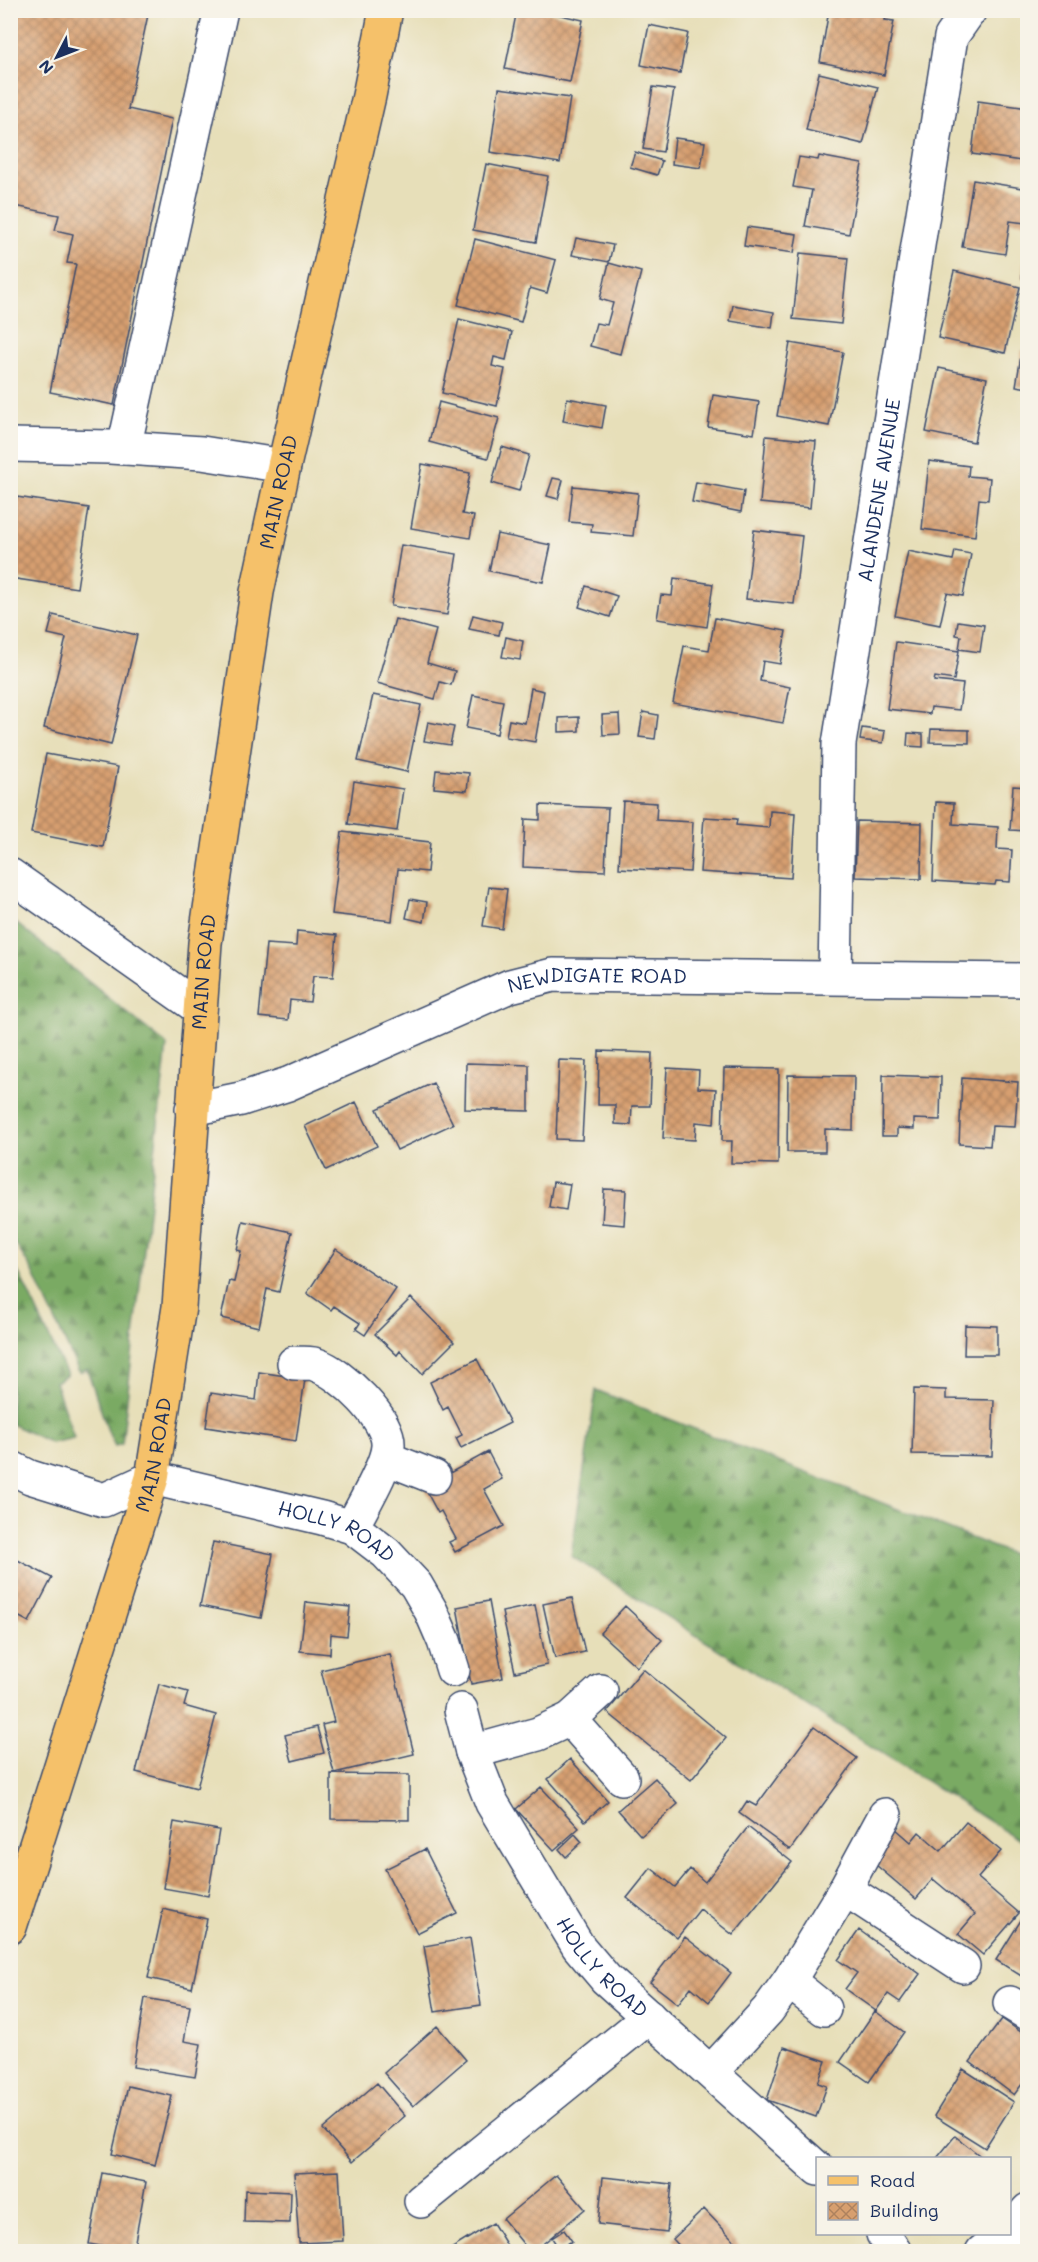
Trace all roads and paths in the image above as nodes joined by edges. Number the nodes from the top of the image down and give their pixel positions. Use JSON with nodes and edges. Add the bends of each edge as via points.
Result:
{"nodes":[{"id":1,"x":221,"y":10,"type":"edge"},
{"id":2,"x":386,"y":10,"type":"edge"},
{"id":3,"x":970,"y":10,"type":"edge"},
{"id":4,"x":10,"y":445,"type":"edge"},
{"id":5,"x":124,"y":448,"type":"junction"},
{"id":6,"x":284,"y":466,"type":"junction"},
{"id":7,"x":10,"y":875,"type":"edge"},
{"id":8,"x":834,"y":977,"type":"junction"},
{"id":9,"x":1028,"y":980,"type":"edge"},
{"id":10,"x":200,"y":1009,"type":"junction"},
{"id":11,"x":192,"y":1109,"type":"junction"},
{"id":12,"x":294,"y":1364,"type":"dead end"},
{"id":13,"x":386,"y":1458,"type":"junction"},
{"id":14,"x":10,"y":1467,"type":"edge"},
{"id":15,"x":434,"y":1477,"type":"dead end"},
{"id":16,"x":152,"y":1478,"type":"junction"},
{"id":17,"x":352,"y":1527,"type":"junction"},
{"id":18,"x":453,"y":1670,"type":"dead end"},
{"id":19,"x":601,"y":1690,"type":"dead end"},
{"id":20,"x":461,"y":1710,"type":"dead end"},
{"id":21,"x":570,"y":1719,"type":"junction"},
{"id":22,"x":472,"y":1752,"type":"junction"},
{"id":23,"x":622,"y":1778,"type":"dead end"},
{"id":24,"x":885,"y":1815,"type":"dead end"},
{"id":25,"x":845,"y":1889,"type":"junction"},
{"id":26,"x":10,"y":1927,"type":"edge"},
{"id":27,"x":963,"y":1966,"type":"dead end"},
{"id":28,"x":789,"y":1981,"type":"junction"},
{"id":29,"x":824,"y":2009,"type":"dead end"},
{"id":30,"x":649,"y":2017,"type":"junction"},
{"id":31,"x":711,"y":2072,"type":"junction"},
{"id":32,"x":816,"y":2167,"type":"edge"},
{"id":33,"x":422,"y":2201,"type":"dead end"},
{"id":34,"x":1028,"y":2210,"type":"edge"},
{"id":35,"x":1011,"y":2229,"type":"edge"},
{"id":36,"x":883,"y":2235,"type":"edge"},
{"id":37,"x":1004,"y":2235,"type":"edge"},
{"id":38,"x":895,"y":2252,"type":"edge"},
{"id":39,"x":982,"y":2252,"type":"edge"}],
"edges":[{"from":1,"to":5,"type":"street"},
{"from":2,"to":6,"type":"main road","name":"MAIN ROAD"},
{"from":3,"to":8,"type":"street","name":"ALANDENE AVENUE","via":[[951,38],[839,744]]},
{"from":4,"to":5,"type":"street"},
{"from":5,"to":6,"type":"street","via":[[202,453]]},
{"from":6,"to":10,"type":"main road","name":"MAIN ROAD","via":[[256,603],[206,943]]},
{"from":7,"to":10,"type":"street"},
{"from":8,"to":9,"type":"street","name":"NEWDIGATE ROAD"},
{"from":8,"to":11,"type":"street","name":"NEWDIGATE ROAD","via":[[553,975],[510,986],[288,1084]]},
{"from":10,"to":11,"type":"main road","name":"MAIN ROAD"},
{"from":11,"to":16,"type":"main road","name":"MAIN ROAD","via":[[178,1307]]},
{"from":12,"to":13,"type":"street","via":[[316,1364],[356,1392],[385,1427]]},
{"from":13,"to":15,"type":"street"},
{"from":13,"to":17,"type":"street"},
{"from":14,"to":16,"type":"street","via":[[104,1500]]},
{"from":16,"to":17,"type":"street","name":"HOLLY ROAD"},
{"from":16,"to":26,"type":"main road","name":"MAIN ROAD"},
{"from":17,"to":18,"type":"street","name":"HOLLY ROAD","via":[[386,1553],[416,1585],[440,1631]]},
{"from":19,"to":21,"type":"street"},
{"from":20,"to":22,"type":"street","name":"HOLLY ROAD"},
{"from":21,"to":22,"type":"street","via":[[538,1734]]},
{"from":21,"to":23,"type":"street"},
{"from":22,"to":30,"type":"street","name":"HOLLY ROAD","via":[[492,1803],[578,1946],[606,1979]]},
{"from":24,"to":25,"type":"street"},
{"from":25,"to":27,"type":"street"},
{"from":25,"to":28,"type":"street"},
{"from":28,"to":29,"type":"street"},
{"from":28,"to":31,"type":"street"},
{"from":30,"to":31,"type":"street","name":"HOLLY ROAD"},
{"from":30,"to":33,"type":"street"},
{"from":31,"to":32,"type":"street","name":"HOLLY ROAD"},
{"from":34,"to":35,"type":"street"},
{"from":36,"to":38,"type":"street"},
{"from":37,"to":39,"type":"street"}]}
